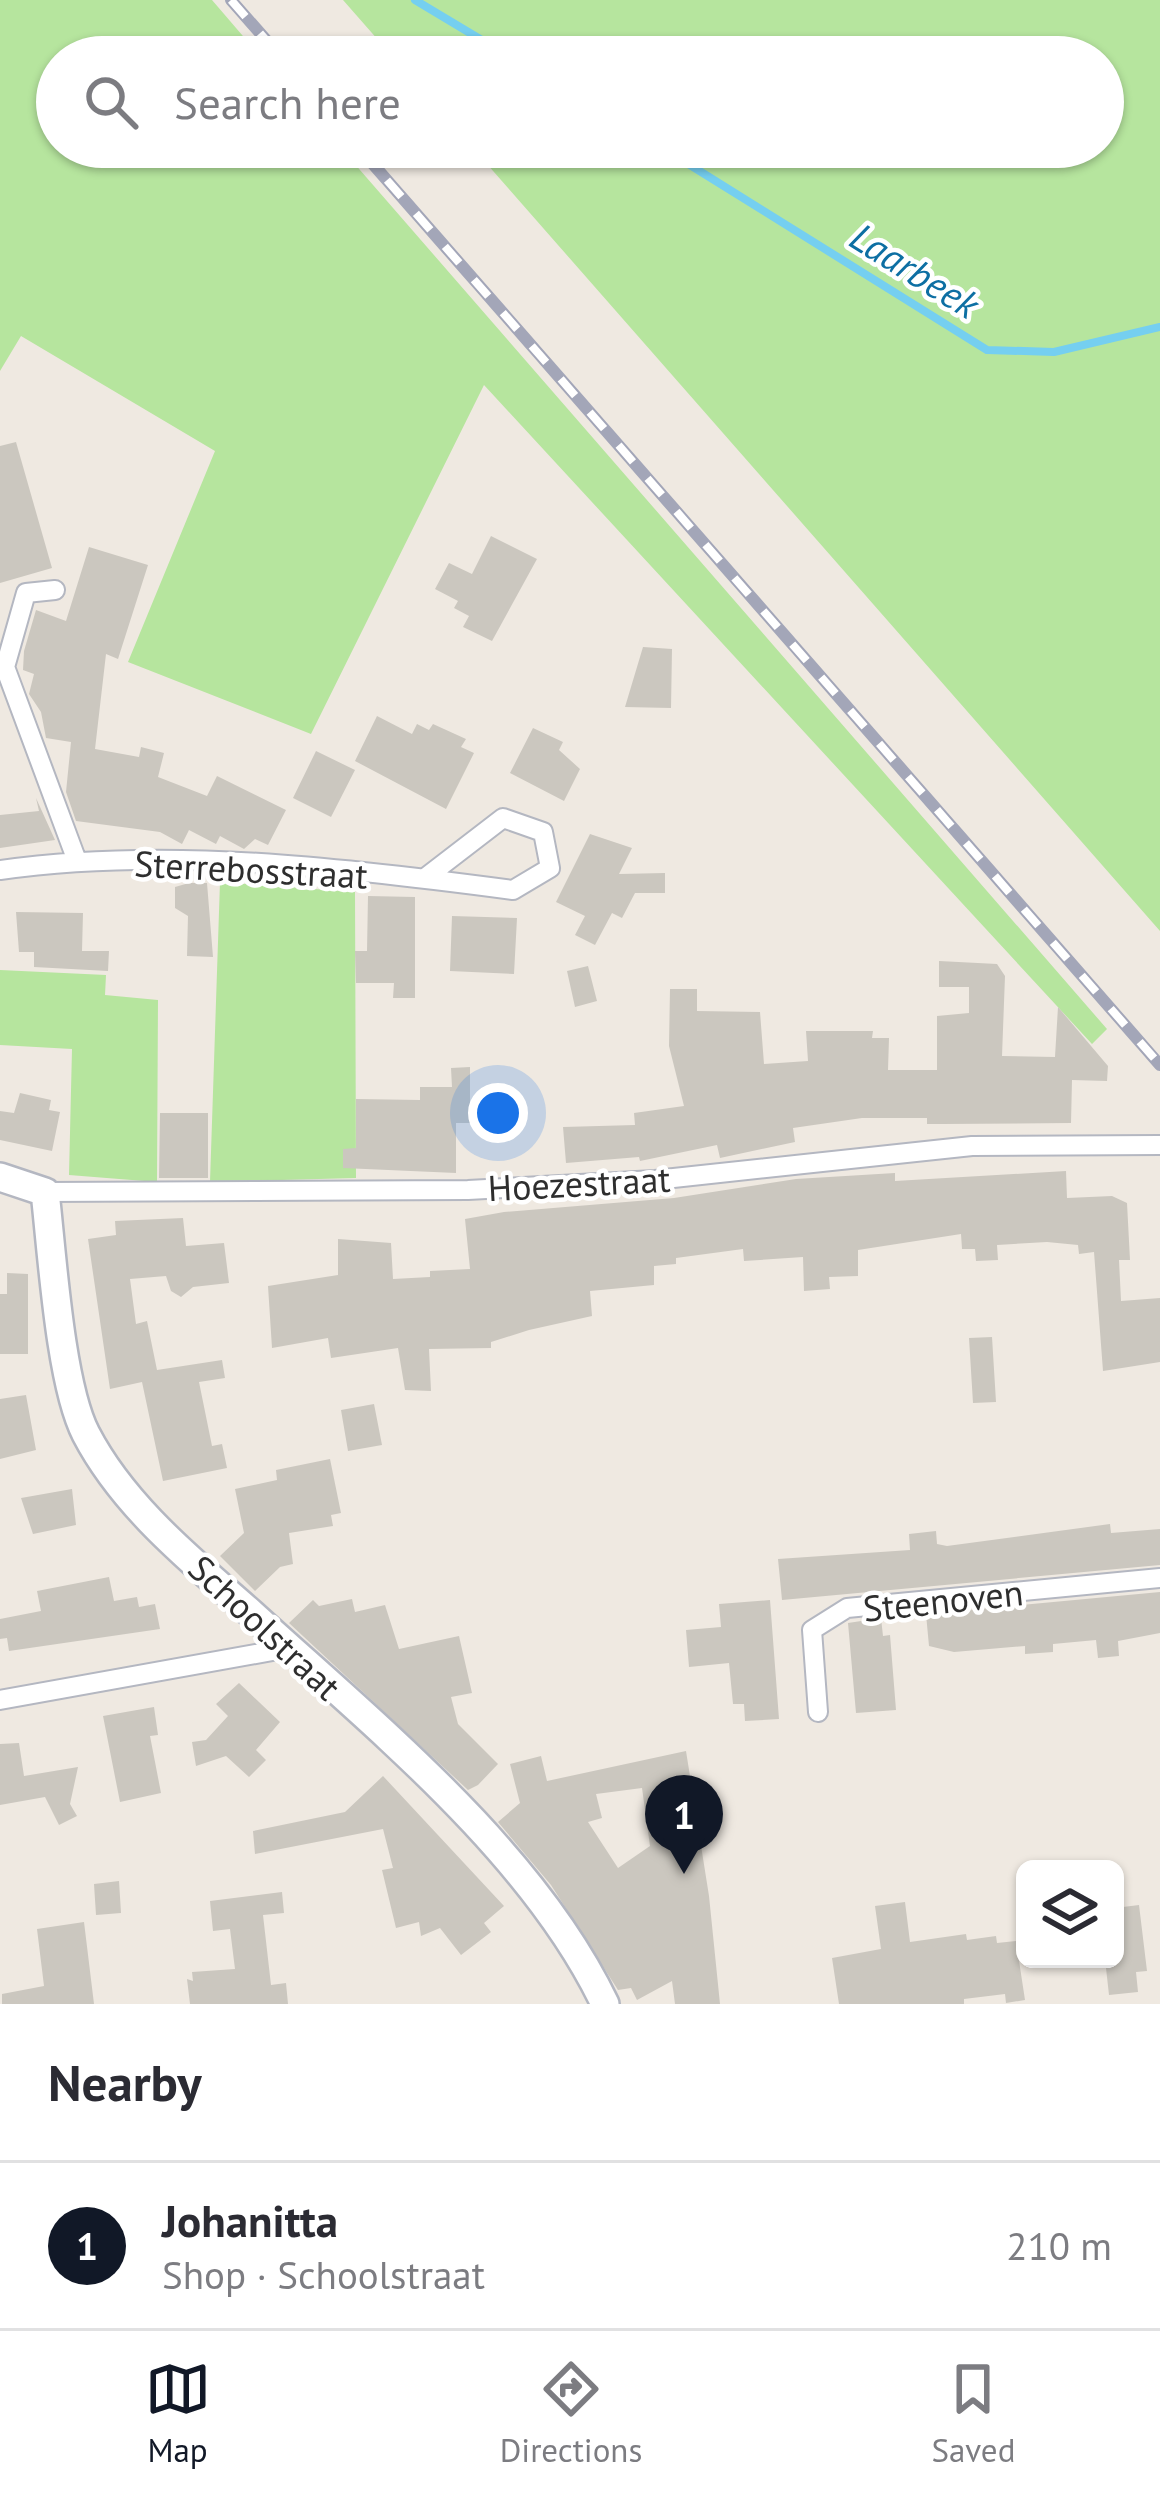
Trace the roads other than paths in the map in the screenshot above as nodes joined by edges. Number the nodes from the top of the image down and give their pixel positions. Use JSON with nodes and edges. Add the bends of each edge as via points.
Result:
{"nodes":[{"id":1,"x":55,"y":590,"type":"dead end"},
{"id":2,"x":77,"y":861,"type":"junction"},
{"id":3,"x":0,"y":870,"type":"edge"},
{"id":4,"x":425,"y":878,"type":"junction"},
{"id":5,"x":1160,"y":1146,"type":"edge"},
{"id":6,"x":0,"y":1177,"type":"edge"},
{"id":7,"x":45,"y":1192,"type":"junction"},
{"id":8,"x":1160,"y":1578,"type":"edge"},
{"id":9,"x":289,"y":1648,"type":"junction"},
{"id":10,"x":0,"y":1700,"type":"edge"},
{"id":11,"x":818,"y":1712,"type":"dead end"},
{"id":12,"x":605,"y":2004,"type":"edge"}],
"edges":[{"from":1,"to":2,"type":"street","via":[[26,593],[5,667]]},
{"from":2,"to":3,"type":"street","name":"Sterrebosstraat"},
{"from":2,"to":4,"type":"street","name":"Sterrebosstraat"},
{"from":4,"to":4,"type":"street","name":"Sterrebosstraat","via":[[513,890],[550,868],[543,832],[503,818]]},
{"from":5,"to":7,"type":"street","name":"Hoezestraat","via":[[972,1145],[656,1180],[468,1190]]},
{"from":6,"to":7,"type":"street","name":"Hoezestraat"},
{"from":7,"to":9,"type":"street","name":"Schoolstraat","via":[[62,1335],[84,1431],[131,1502]]},
{"from":8,"to":11,"type":"street","name":"Steenoven","via":[[847,1609],[812,1630]]},
{"from":9,"to":10,"type":"street"},
{"from":9,"to":12,"type":"street","name":"Schoolstraat","via":[[528,1884],[578,1947]]}]}
